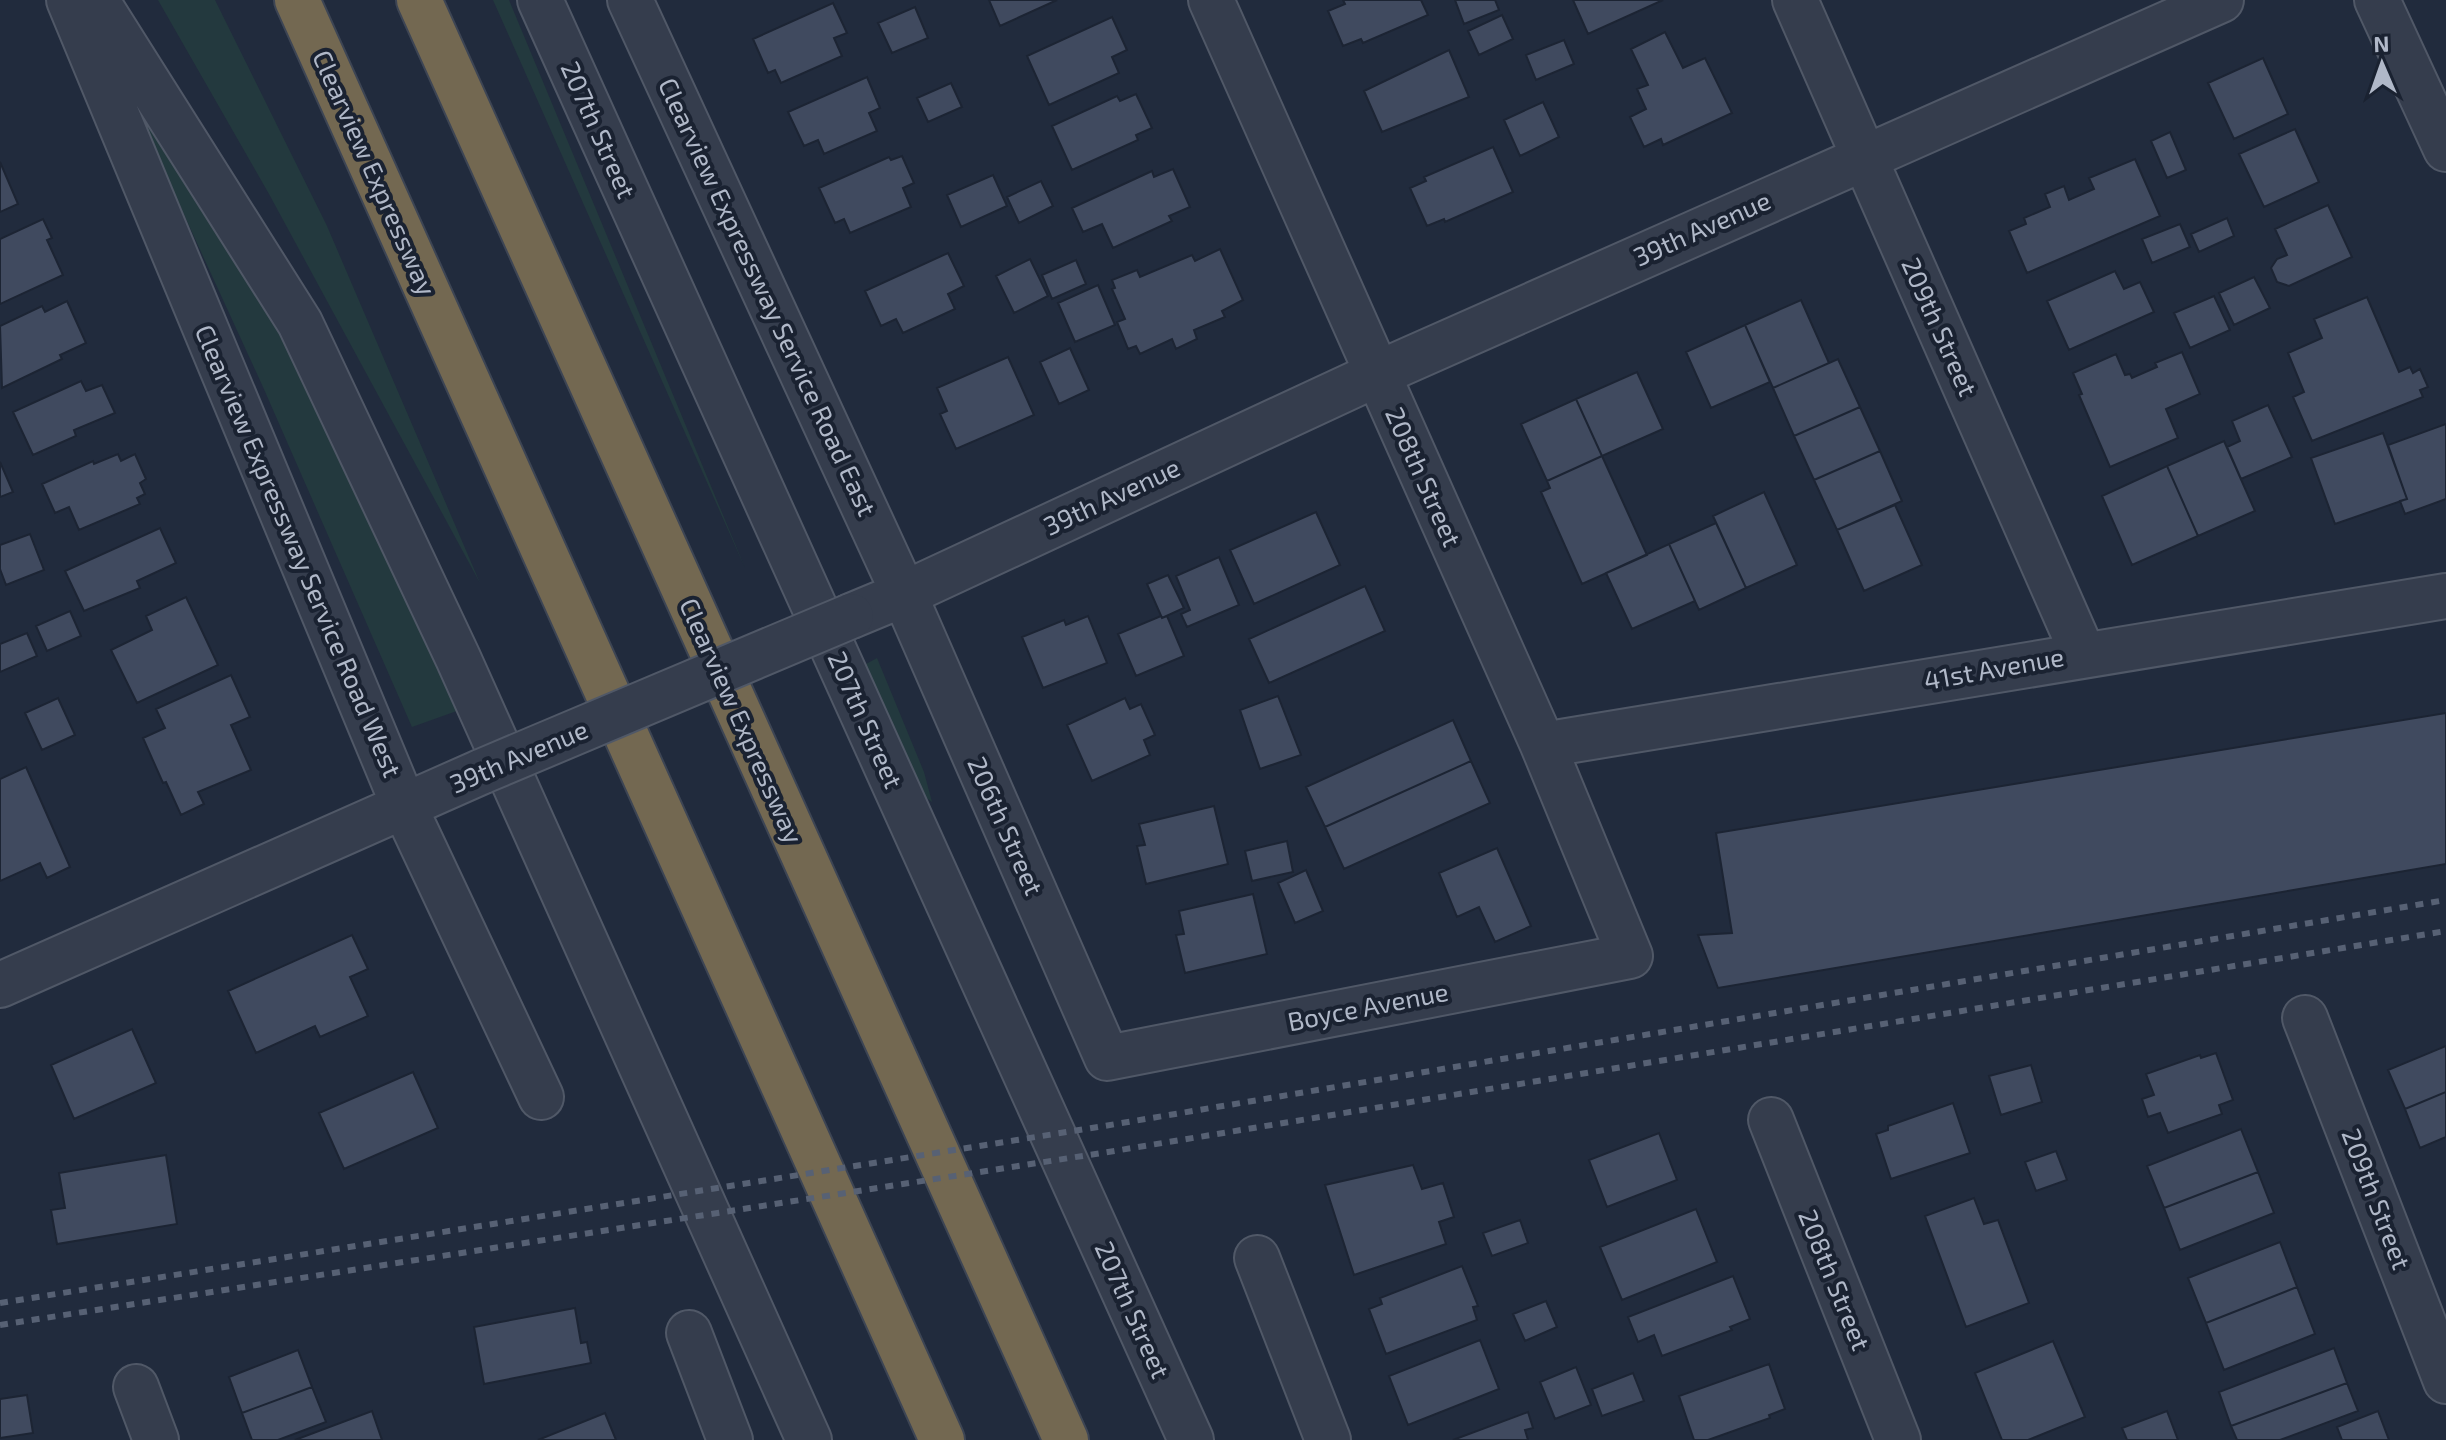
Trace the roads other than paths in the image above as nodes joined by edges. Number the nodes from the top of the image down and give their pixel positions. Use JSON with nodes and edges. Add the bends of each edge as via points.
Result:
{"nodes":[{"id":1,"x":69,"y":0,"type":"edge"},
{"id":2,"x":96,"y":0,"type":"edge"},
{"id":3,"x":269,"y":0,"type":"edge"},
{"id":4,"x":297,"y":0,"type":"edge"},
{"id":5,"x":419,"y":0,"type":"edge"},
{"id":6,"x":447,"y":0,"type":"edge"},
{"id":7,"x":540,"y":0,"type":"edge"},
{"id":8,"x":630,"y":0,"type":"edge"},
{"id":9,"x":1211,"y":0,"type":"edge"},
{"id":10,"x":1795,"y":0,"type":"edge"},
{"id":11,"x":2221,"y":0,"type":"edge"},
{"id":12,"x":2377,"y":0,"type":"edge"},
{"id":13,"x":2446,"y":149,"type":"edge"},
{"id":14,"x":1865,"y":157,"type":"junction"},
{"id":15,"x":572,"y":345,"type":"junction"},
{"id":16,"x":1377,"y":374,"type":"junction"},
{"id":17,"x":517,"y":495,"type":"junction"},
{"id":18,"x":904,"y":594,"type":"junction"},
{"id":19,"x":2446,"y":596,"type":"edge"},
{"id":20,"x":2083,"y":654,"type":"junction"},
{"id":21,"x":1543,"y":745,"type":"junction"},
{"id":22,"x":404,"y":806,"type":"junction"},
{"id":23,"x":1630,"y":956,"type":"joint"},
{"id":24,"x":0,"y":985,"type":"edge"},
{"id":25,"x":2305,"y":1018,"type":"dead end"},
{"id":26,"x":1107,"y":1058,"type":"joint"},
{"id":27,"x":541,"y":1097,"type":"dead end"},
{"id":28,"x":1771,"y":1120,"type":"dead end"},
{"id":29,"x":848,"y":1230,"type":"junction"},
{"id":30,"x":1257,"y":1258,"type":"dead end"},
{"id":31,"x":689,"y":1333,"type":"dead end"},
{"id":32,"x":2446,"y":1381,"type":"edge"},
{"id":33,"x":136,"y":1387,"type":"dead end"},
{"id":34,"x":156,"y":1440,"type":"edge"},
{"id":35,"x":730,"y":1440,"type":"edge"},
{"id":36,"x":809,"y":1440,"type":"edge"},
{"id":37,"x":926,"y":1440,"type":"edge"},
{"id":38,"x":942,"y":1440,"type":"edge"},
{"id":39,"x":1066,"y":1440,"type":"edge"},
{"id":40,"x":1191,"y":1440,"type":"edge"},
{"id":41,"x":1328,"y":1440,"type":"edge"},
{"id":42,"x":1898,"y":1440,"type":"edge"}],
"edges":[{"from":1,"to":22,"type":"street","name":"Clearview Expressway Service Road West"},
{"from":2,"to":36,"type":"street","via":[[300,323],[458,658]]},
{"from":3,"to":17,"type":"highway"},
{"from":4,"to":17,"type":"highway","name":"Clearview Expressway"},
{"from":5,"to":15,"type":"highway","name":"Clearview Expressway"},
{"from":6,"to":15,"type":"highway"},
{"from":7,"to":40,"type":"street","name":"207th Street"},
{"from":8,"to":18,"type":"street","name":"Clearview Expressway Service Road East"},
{"from":9,"to":16,"type":"street","name":"208th Street"},
{"from":10,"to":14,"type":"street","name":"209th Street"},
{"from":11,"to":14,"type":"street","name":"39th Avenue"},
{"from":12,"to":13,"type":"street"},
{"from":14,"to":16,"type":"street","name":"39th Avenue"},
{"from":14,"to":20,"type":"street","name":"209th Street"},
{"from":15,"to":39,"type":"highway","name":"Clearview Expressway"},
{"from":16,"to":18,"type":"street","name":"39th Avenue"},
{"from":16,"to":21,"type":"street","name":"208th Street"},
{"from":17,"to":29,"type":"highway","name":"Clearview Expressway"},
{"from":18,"to":22,"type":"street","name":"39th Avenue","bridge":true},
{"from":18,"to":26,"type":"street","name":"206th Street"},
{"from":19,"to":20,"type":"street","name":"41st Avenue"},
{"from":20,"to":21,"type":"street","name":"41st Avenue"},
{"from":21,"to":23,"type":"street","name":"208th Street"},
{"from":22,"to":24,"type":"street","name":"39th Avenue"},
{"from":22,"to":27,"type":"street","name":"Clearview Expressway Service Road West"},
{"from":23,"to":26,"type":"street","name":"Boyce Avenue"},
{"from":25,"to":32,"type":"street","name":"209th Street"},
{"from":28,"to":42,"type":"street","name":"208th Street"},
{"from":29,"to":37,"type":"highway"},
{"from":29,"to":38,"type":"highway","name":"Clearview Expressway"},
{"from":30,"to":41,"type":"street"},
{"from":31,"to":35,"type":"street"},
{"from":33,"to":34,"type":"street"}]}
